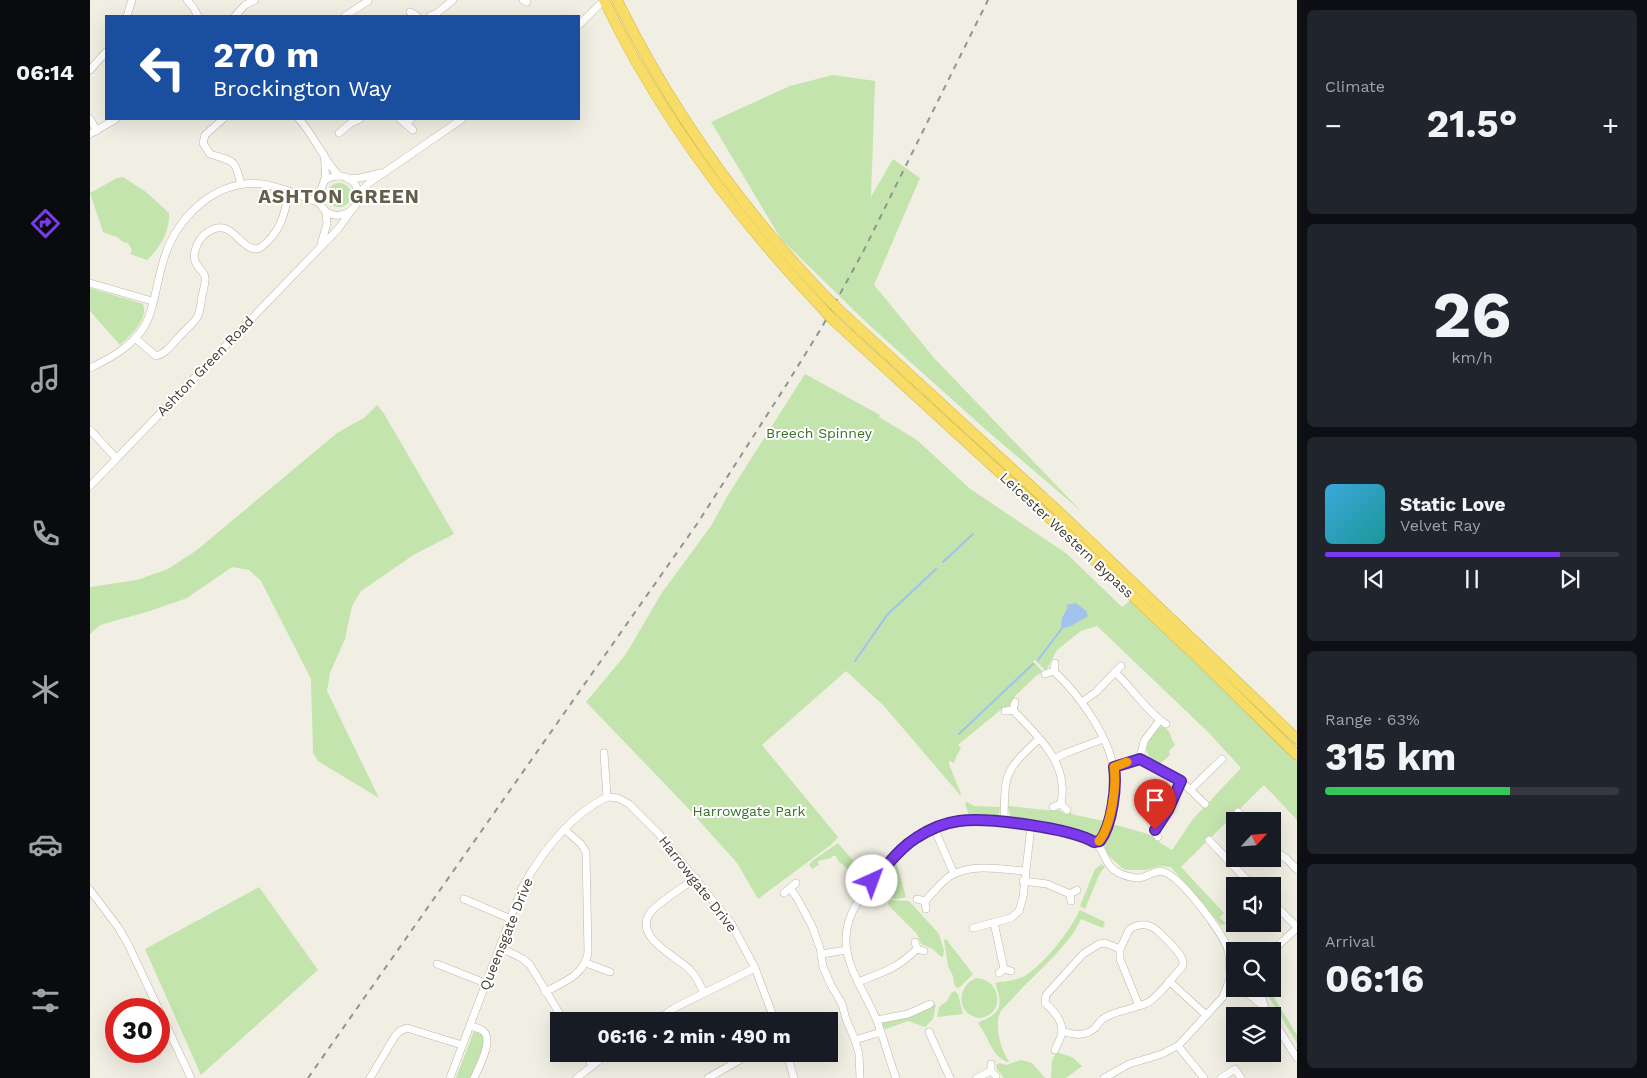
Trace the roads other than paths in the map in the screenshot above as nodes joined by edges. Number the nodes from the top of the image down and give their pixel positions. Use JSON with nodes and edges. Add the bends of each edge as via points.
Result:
{"nodes":[{"id":1,"x":132,"y":0,"type":"edge"},
{"id":2,"x":187,"y":0,"type":"edge"},
{"id":3,"x":255,"y":0,"type":"edge"},
{"id":4,"x":453,"y":0,"type":"edge"},
{"id":5,"x":604,"y":0,"type":"edge"},
{"id":6,"x":617,"y":0,"type":"edge"},
{"id":7,"x":368,"y":1,"type":"edge"},
{"id":8,"x":410,"y":12,"type":"dead end"},
{"id":9,"x":127,"y":15,"type":"edge"},
{"id":10,"x":197,"y":15,"type":"edge"},
{"id":11,"x":236,"y":15,"type":"edge"},
{"id":12,"x":348,"y":15,"type":"edge"},
{"id":13,"x":415,"y":15,"type":"edge"},
{"id":14,"x":432,"y":15,"type":"edge"},
{"id":15,"x":580,"y":24,"type":"edge"},
{"id":16,"x":105,"y":53,"type":"edge"},
{"id":17,"x":90,"y":70,"type":"edge"},
{"id":18,"x":90,"y":119,"type":"edge"},
{"id":19,"x":114,"y":120,"type":"edge"},
{"id":20,"x":222,"y":120,"type":"edge"},
{"id":21,"x":300,"y":120,"type":"edge"},
{"id":22,"x":358,"y":120,"type":"edge"},
{"id":23,"x":406,"y":120,"type":"edge"},
{"id":24,"x":461,"y":120,"type":"edge"},
{"id":25,"x":413,"y":130,"type":"dead end"},
{"id":26,"x":93,"y":133,"type":"edge"},
{"id":27,"x":339,"y":133,"type":"dead end"},
{"id":28,"x":324,"y":155,"type":"junction"},
{"id":29,"x":386,"y":171,"type":"junction"},
{"id":30,"x":339,"y":176,"type":"junction"},
{"id":31,"x":348,"y":179,"type":"junction"},
{"id":32,"x":324,"y":181,"type":"junction"},
{"id":33,"x":241,"y":185,"type":"junction"},
{"id":34,"x":319,"y":190,"type":"junction"},
{"id":35,"x":289,"y":191,"type":"junction"},
{"id":36,"x":358,"y":194,"type":"junction"},
{"id":37,"x":301,"y":196,"type":"junction"},
{"id":38,"x":320,"y":203,"type":"junction"},
{"id":39,"x":351,"y":211,"type":"junction"},
{"id":40,"x":326,"y":212,"type":"junction"},
{"id":41,"x":320,"y":247,"type":"junction"},
{"id":42,"x":90,"y":283,"type":"edge"},
{"id":43,"x":152,"y":301,"type":"junction"},
{"id":44,"x":136,"y":338,"type":"junction"},
{"id":45,"x":90,"y":368,"type":"edge"},
{"id":46,"x":90,"y":430,"type":"edge"},
{"id":47,"x":116,"y":458,"type":"junction"},
{"id":48,"x":90,"y":486,"type":"edge"},
{"id":49,"x":1045,"y":674,"type":"dead end"},
{"id":50,"x":1082,"y":702,"type":"junction"},
{"id":51,"x":1011,"y":708,"type":"dead end"},
{"id":52,"x":1039,"y":739,"type":"junction"},
{"id":53,"x":1103,"y":739,"type":"junction"},
{"id":54,"x":1297,"y":739,"type":"edge"},
{"id":55,"x":604,"y":752,"type":"dead end"},
{"id":56,"x":1297,"y":755,"type":"edge"},
{"id":57,"x":1223,"y":757,"type":"dead end"},
{"id":58,"x":1054,"y":759,"type":"junction"},
{"id":59,"x":1140,"y":759,"type":"junction"},
{"id":60,"x":1114,"y":767,"type":"junction"},
{"id":61,"x":1181,"y":781,"type":"junction"},
{"id":62,"x":1191,"y":788,"type":"junction"},
{"id":63,"x":607,"y":797,"type":"junction"},
{"id":64,"x":1205,"y":804,"type":"dead end"},
{"id":65,"x":1053,"y":807,"type":"dead end"},
{"id":66,"x":1004,"y":822,"type":"junction"},
{"id":67,"x":1030,"y":826,"type":"junction"},
{"id":68,"x":934,"y":828,"type":"junction"},
{"id":69,"x":564,"y":830,"type":"junction"},
{"id":70,"x":1156,"y":834,"type":"dead end"},
{"id":71,"x":1209,"y":840,"type":"dead end"},
{"id":72,"x":1094,"y":842,"type":"junction"},
{"id":73,"x":1281,"y":855,"type":"edge"},
{"id":74,"x":1297,"y":870,"type":"edge"},
{"id":75,"x":1024,"y":871,"type":"junction"},
{"id":76,"x":954,"y":874,"type":"junction"},
{"id":77,"x":1244,"y":877,"type":"edge"},
{"id":78,"x":696,"y":878,"type":"junction"},
{"id":79,"x":1024,"y":881,"type":"junction"},
{"id":80,"x":790,"y":888,"type":"dead end"},
{"id":81,"x":90,"y":890,"type":"edge"},
{"id":82,"x":1073,"y":895,"type":"dead end"},
{"id":83,"x":464,"y":898,"type":"dead end"},
{"id":84,"x":917,"y":899,"type":"dead end"},
{"id":85,"x":472,"y":902,"type":"junction"},
{"id":86,"x":468,"y":910,"type":"dead end"},
{"id":87,"x":1281,"y":911,"type":"edge"},
{"id":88,"x":511,"y":919,"type":"junction"},
{"id":89,"x":994,"y":923,"type":"junction"},
{"id":90,"x":973,"y":928,"type":"dead end"},
{"id":91,"x":1297,"y":928,"type":"edge"},
{"id":92,"x":1281,"y":943,"type":"edge"},
{"id":93,"x":1226,"y":946,"type":"edge"},
{"id":94,"x":500,"y":947,"type":"junction"},
{"id":95,"x":918,"y":947,"type":"dead end"},
{"id":96,"x":1120,"y":949,"type":"junction"},
{"id":97,"x":847,"y":950,"type":"junction"},
{"id":98,"x":821,"y":954,"type":"junction"},
{"id":99,"x":586,"y":963,"type":"junction"},
{"id":100,"x":437,"y":964,"type":"dead end"},
{"id":101,"x":755,"y":968,"type":"junction"},
{"id":102,"x":1005,"y":971,"type":"dead end"},
{"id":103,"x":611,"y":972,"type":"dead end"},
{"id":104,"x":1169,"y":981,"type":"junction"},
{"id":105,"x":858,"y":982,"type":"junction"},
{"id":106,"x":486,"y":983,"type":"junction"},
{"id":107,"x":1226,"y":989,"type":"edge"},
{"id":108,"x":545,"y":992,"type":"junction"},
{"id":109,"x":704,"y":993,"type":"junction"},
{"id":110,"x":1226,"y":996,"type":"edge"},
{"id":111,"x":1223,"y":997,"type":"junction"},
{"id":112,"x":1253,"y":997,"type":"edge"},
{"id":113,"x":930,"y":1004,"type":"dead end"},
{"id":114,"x":1139,"y":1006,"type":"junction"},
{"id":115,"x":1264,"y":1007,"type":"edge"},
{"id":116,"x":558,"y":1012,"type":"edge"},
{"id":117,"x":668,"y":1012,"type":"edge"},
{"id":118,"x":772,"y":1012,"type":"edge"},
{"id":119,"x":1206,"y":1015,"type":"junction"},
{"id":120,"x":877,"y":1020,"type":"junction"},
{"id":121,"x":470,"y":1026,"type":"junction"},
{"id":122,"x":928,"y":1031,"type":"dead end"},
{"id":123,"x":1062,"y":1031,"type":"junction"},
{"id":124,"x":881,"y":1032,"type":"junction"},
{"id":125,"x":1281,"y":1032,"type":"edge"},
{"id":126,"x":855,"y":1040,"type":"junction"},
{"id":127,"x":462,"y":1045,"type":"junction"},
{"id":128,"x":1178,"y":1046,"type":"junction"},
{"id":129,"x":1055,"y":1050,"type":"dead end"},
{"id":130,"x":1297,"y":1058,"type":"edge"},
{"id":131,"x":595,"y":1062,"type":"edge"},
{"id":132,"x":736,"y":1062,"type":"edge"},
{"id":133,"x":789,"y":1062,"type":"edge"},
{"id":134,"x":592,"y":1064,"type":"joint"},
{"id":135,"x":993,"y":1070,"type":"dead end"},
{"id":136,"x":191,"y":1078,"type":"edge"},
{"id":137,"x":370,"y":1078,"type":"edge"},
{"id":138,"x":450,"y":1078,"type":"edge"},
{"id":139,"x":474,"y":1078,"type":"edge"},
{"id":140,"x":577,"y":1078,"type":"edge"},
{"id":141,"x":708,"y":1078,"type":"edge"},
{"id":142,"x":794,"y":1078,"type":"edge"},
{"id":143,"x":860,"y":1078,"type":"edge"},
{"id":144,"x":896,"y":1078,"type":"edge"},
{"id":145,"x":950,"y":1078,"type":"edge"},
{"id":146,"x":977,"y":1078,"type":"edge"},
{"id":147,"x":1104,"y":1078,"type":"edge"},
{"id":148,"x":1204,"y":1078,"type":"edge"},
{"id":149,"x":1221,"y":1078,"type":"edge"},
{"id":150,"x":1241,"y":1078,"type":"edge"}],
"edges":[{"from":1,"to":9,"type":"street"},
{"from":2,"to":10,"type":"street"},
{"from":3,"to":11,"type":"street"},
{"from":4,"to":14,"type":"street"},
{"from":5,"to":15,"type":"street"},
{"from":5,"to":56,"type":"highway","name":"Leicester Western Bypass","bridge":true,"via":[[654,92],[695,154],[788,272],[832,319],[1065,532]]},
{"from":6,"to":54,"type":"highway","name":"Leicester Western Bypass","bridge":true,"via":[[649,62],[704,151],[785,253],[838,309],[1122,571]]},
{"from":7,"to":12,"type":"street"},
{"from":8,"to":13,"type":"street"},
{"from":16,"to":17,"type":"street"},
{"from":18,"to":26,"type":"street"},
{"from":19,"to":26,"type":"street"},
{"from":20,"to":33,"type":"street","via":[[204,135],[203,143],[210,154],[232,161]]},
{"from":21,"to":28,"type":"street"},
{"from":22,"to":27,"type":"street"},
{"from":23,"to":25,"type":"street"},
{"from":24,"to":29,"type":"street","name":"Ashton Green Road"},
{"from":28,"to":30,"type":"street"},
{"from":28,"to":32,"type":"street"},
{"from":29,"to":31,"type":"street","name":"Ashton Green Road"},
{"from":29,"to":36,"type":"street","name":"Ashton Green Road"},
{"from":30,"to":31,"type":"street","name":"Ashton Green Road"},
{"from":30,"to":32,"type":"street"},
{"from":31,"to":36,"type":"street"},
{"from":32,"to":34,"type":"street"},
{"from":33,"to":35,"type":"street","via":[[261,184]]},
{"from":33,"to":43,"type":"street","via":[[215,194],[194,209],[177,229],[167,250]]},
{"from":34,"to":37,"type":"street"},
{"from":34,"to":38,"type":"street"},
{"from":35,"to":37,"type":"street"},
{"from":35,"to":44,"type":"street","via":[[282,223],[258,253],[223,227],[208,231],[197,244],[195,261],[208,272],[201,310],[198,318],[166,352],[156,356]]},
{"from":36,"to":39,"type":"street","name":"Ashton Green Road","via":[[357,204]]},
{"from":37,"to":38,"type":"street"},
{"from":38,"to":40,"type":"street"},
{"from":39,"to":40,"type":"street","via":[[341,216]]},
{"from":39,"to":41,"type":"street","name":"Ashton Green Road"},
{"from":40,"to":41,"type":"street","name":"Ashton Green Road","via":[[328,224]]},
{"from":41,"to":47,"type":"street","name":"Ashton Green Road"},
{"from":42,"to":43,"type":"street"},
{"from":43,"to":44,"type":"street","via":[[148,319]]},
{"from":44,"to":45,"type":"street"},
{"from":46,"to":47,"type":"street"},
{"from":47,"to":48,"type":"street","name":"Ashton Green Road"},
{"from":49,"to":50,"type":"street","via":[[1054,667]]},
{"from":50,"to":53,"type":"street"},
{"from":50,"to":59,"type":"street","via":[[1118,669],[1163,722],[1144,741]]},
{"from":51,"to":52,"type":"street"},
{"from":52,"to":58,"type":"street"},
{"from":52,"to":66,"type":"street","via":[[1013,764],[1007,775]]},
{"from":53,"to":58,"type":"street"},
{"from":53,"to":60,"type":"street"},
{"from":55,"to":63,"type":"street"},
{"from":57,"to":62,"type":"street"},
{"from":58,"to":65,"type":"street","via":[[1063,785],[1064,807]]},
{"from":59,"to":60,"type":"street"},
{"from":59,"to":61,"type":"street"},
{"from":60,"to":72,"type":"street","via":[[1115,788],[1107,825],[1100,841]]},
{"from":61,"to":62,"type":"street"},
{"from":61,"to":70,"type":"street"},
{"from":62,"to":64,"type":"street"},
{"from":63,"to":69,"type":"street","name":"Queensgate Drive","via":[[586,809]]},
{"from":63,"to":78,"type":"street","name":"Harrowgate Drive","via":[[629,804]]},
{"from":66,"to":67,"type":"street"},
{"from":66,"to":68,"type":"street","via":[[958,821]]},
{"from":67,"to":72,"type":"street","via":[[1061,831]]},
{"from":67,"to":75,"type":"street"},
{"from":68,"to":76,"type":"street"},
{"from":68,"to":97,"type":"street","via":[[908,843],[860,897],[847,935]]},
{"from":69,"to":88,"type":"street","name":"Queensgate Drive","via":[[531,872]]},
{"from":69,"to":99,"type":"street","via":[[586,852]]},
{"from":71,"to":77,"type":"street"},
{"from":72,"to":93,"type":"street","via":[[1107,864],[1122,874],[1140,878],[1160,871],[1170,874],[1211,920]]},
{"from":73,"to":74,"type":"street"},
{"from":75,"to":76,"type":"street","via":[[974,869]]},
{"from":75,"to":79,"type":"street"},
{"from":76,"to":84,"type":"street","via":[[944,881],[925,905]]},
{"from":78,"to":101,"type":"street","name":"Harrowgate Drive","via":[[731,923]]},
{"from":78,"to":109,"type":"street","via":[[651,912],[647,926],[658,945],[689,968]]},
{"from":79,"to":82,"type":"street","via":[[1047,884]]},
{"from":79,"to":89,"type":"street","via":[[1019,911],[1011,918]]},
{"from":80,"to":98,"type":"street","via":[[812,926]]},
{"from":81,"to":136,"type":"street","via":[[128,944]]},
{"from":83,"to":85,"type":"street"},
{"from":85,"to":86,"type":"street"},
{"from":85,"to":88,"type":"street"},
{"from":87,"to":91,"type":"street"},
{"from":88,"to":94,"type":"street","name":"Queensgate Drive"},
{"from":89,"to":90,"type":"street"},
{"from":89,"to":102,"type":"street"},
{"from":91,"to":92,"type":"street"},
{"from":94,"to":106,"type":"street","name":"Queensgate Drive"},
{"from":94,"to":108,"type":"street","via":[[530,965]]},
{"from":95,"to":105,"type":"street","via":[[894,968]]},
{"from":96,"to":104,"type":"street","via":[[1132,928],[1152,927],[1182,958],[1182,966]]},
{"from":96,"to":114,"type":"street","via":[[1121,965]]},
{"from":96,"to":123,"type":"street","via":[[1105,943],[1088,950],[1046,996],[1045,1003],[1053,1010]]},
{"from":97,"to":98,"type":"street"},
{"from":97,"to":105,"type":"street"},
{"from":98,"to":126,"type":"street","via":[[823,967],[842,1004]]},
{"from":99,"to":103,"type":"street"},
{"from":99,"to":108,"type":"street","via":[[581,970]]},
{"from":100,"to":106,"type":"street","via":[[448,964]]},
{"from":101,"to":109,"type":"street"},
{"from":101,"to":118,"type":"street","name":"Harrowgate Drive"},
{"from":104,"to":114,"type":"street","via":[[1153,999]]},
{"from":104,"to":119,"type":"street"},
{"from":105,"to":120,"type":"street"},
{"from":106,"to":121,"type":"street","name":"Queensgate Drive"},
{"from":107,"to":111,"type":"street"},
{"from":108,"to":116,"type":"street"},
{"from":109,"to":117,"type":"street"},
{"from":110,"to":111,"type":"street"},
{"from":111,"to":119,"type":"street"},
{"from":112,"to":115,"type":"street"},
{"from":113,"to":120,"type":"street","via":[[908,1014]]},
{"from":114,"to":123,"type":"street","via":[[1105,1017],[1093,1030],[1083,1034]]},
{"from":119,"to":128,"type":"street"},
{"from":120,"to":124,"type":"street"},
{"from":121,"to":127,"type":"street","name":"Queensgate Drive"},
{"from":121,"to":139,"type":"street","via":[[482,1030],[487,1039]]},
{"from":122,"to":145,"type":"street"},
{"from":123,"to":129,"type":"street"},
{"from":124,"to":126,"type":"street"},
{"from":124,"to":144,"type":"street"},
{"from":125,"to":130,"type":"street"},
{"from":126,"to":143,"type":"street"},
{"from":127,"to":137,"type":"street","via":[[407,1028],[395,1036]]},
{"from":127,"to":138,"type":"street","name":"Queensgate Drive"},
{"from":128,"to":147,"type":"street","via":[[1128,1064]]},
{"from":128,"to":148,"type":"street"},
{"from":131,"to":134,"type":"street"},
{"from":132,"to":141,"type":"street"},
{"from":133,"to":142,"type":"street"},
{"from":134,"to":140,"type":"street"},
{"from":135,"to":146,"type":"street"},
{"from":149,"to":150,"type":"street","via":[[1235,1066]]}]}
